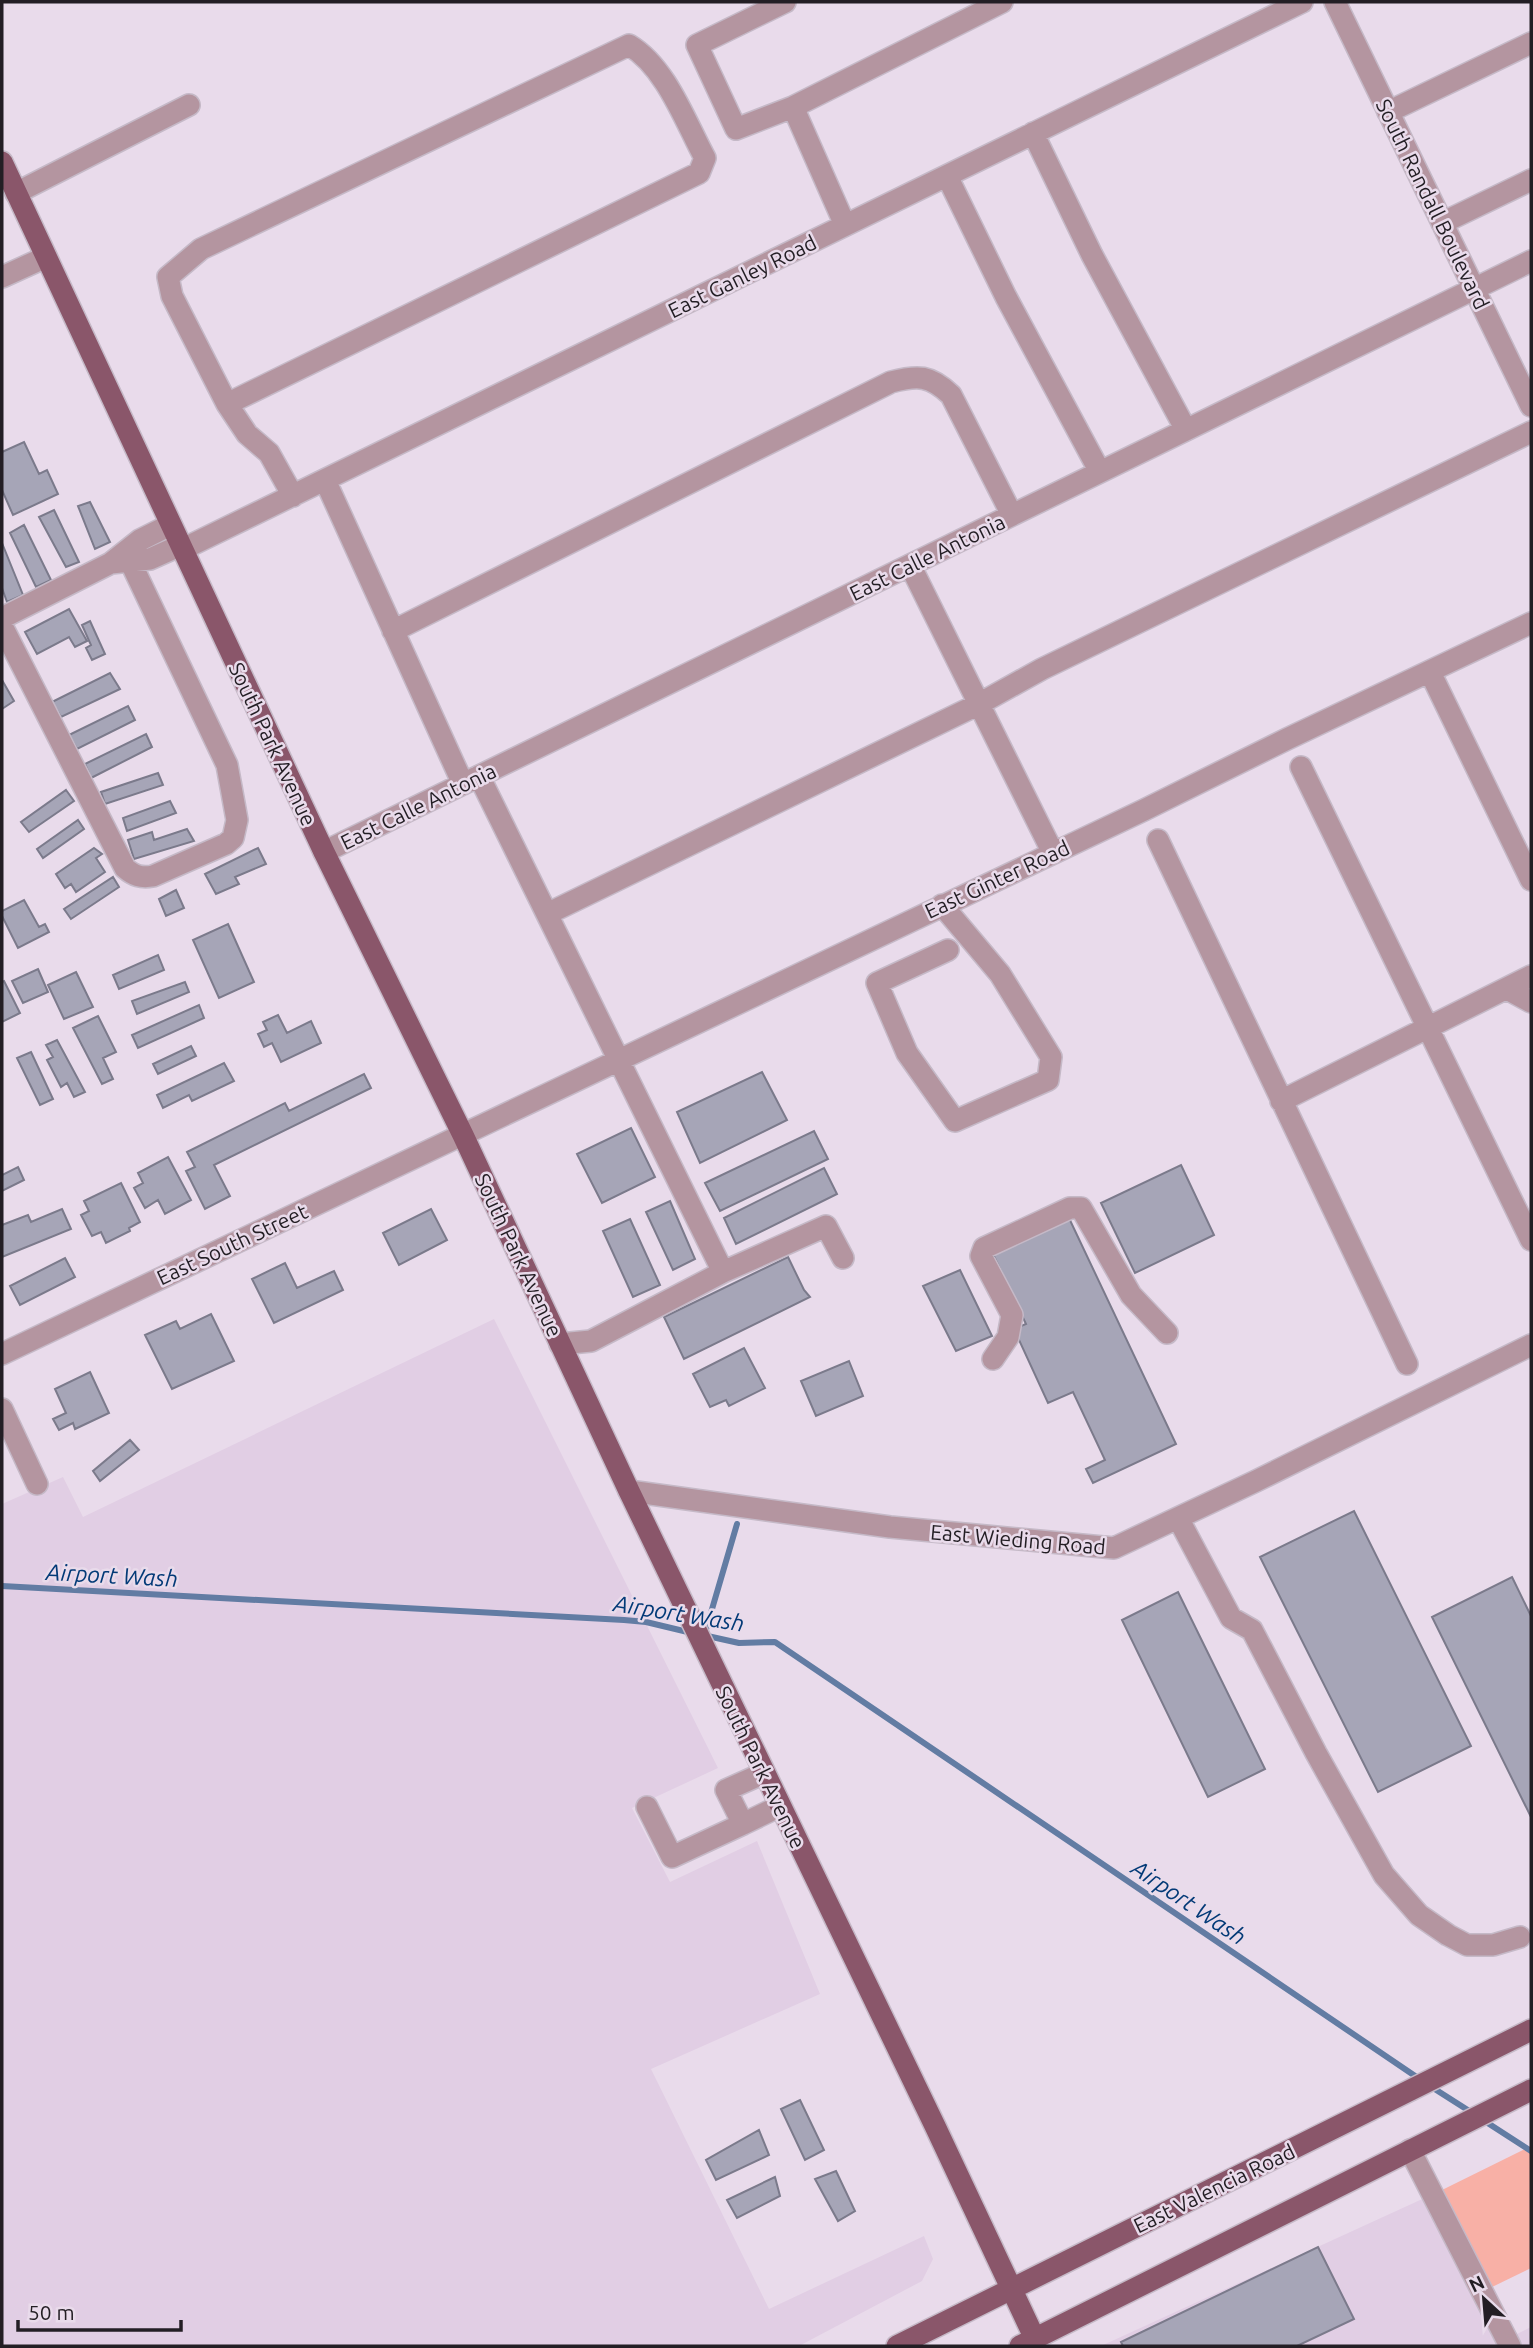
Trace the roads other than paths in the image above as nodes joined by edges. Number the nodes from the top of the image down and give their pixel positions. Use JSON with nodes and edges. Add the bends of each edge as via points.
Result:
{"nodes":[{"id":1,"x":785,"y":2,"type":"edge"},
{"id":2,"x":1002,"y":2,"type":"edge"},
{"id":3,"x":1302,"y":2,"type":"edge"},
{"id":4,"x":1335,"y":2,"type":"edge"},
{"id":5,"x":1531,"y":43,"type":"edge"},
{"id":6,"x":189,"y":105,"type":"dead end"},
{"id":7,"x":793,"y":107,"type":"junction"},
{"id":8,"x":1388,"y":112,"type":"junction"},
{"id":9,"x":1033,"y":134,"type":"junction"},
{"id":10,"x":947,"y":176,"type":"junction"},
{"id":11,"x":7,"y":177,"type":"edge"},
{"id":12,"x":1531,"y":180,"type":"edge"},
{"id":13,"x":1442,"y":223,"type":"junction"},
{"id":14,"x":845,"y":225,"type":"junction"},
{"id":15,"x":46,"y":257,"type":"junction"},
{"id":16,"x":1531,"y":261,"type":"edge"},
{"id":17,"x":2,"y":278,"type":"edge"},
{"id":18,"x":1474,"y":289,"type":"junction"},
{"id":19,"x":227,"y":404,"type":"junction"},
{"id":20,"x":1531,"y":406,"type":"edge"},
{"id":21,"x":1186,"y":430,"type":"junction"},
{"id":22,"x":1531,"y":432,"type":"edge"},
{"id":23,"x":1100,"y":472,"type":"junction"},
{"id":24,"x":325,"y":480,"type":"junction"},
{"id":25,"x":293,"y":496,"type":"junction"},
{"id":26,"x":1012,"y":515,"type":"junction"},
{"id":27,"x":170,"y":525,"type":"junction"},
{"id":28,"x":180,"y":548,"type":"junction"},
{"id":29,"x":120,"y":562,"type":"junction"},
{"id":30,"x":910,"y":565,"type":"junction"},
{"id":31,"x":2,"y":618,"type":"edge"},
{"id":32,"x":1531,"y":624,"type":"edge"},
{"id":33,"x":2,"y":626,"type":"edge"},
{"id":34,"x":393,"y":631,"type":"junction"},
{"id":35,"x":1430,"y":672,"type":"junction"},
{"id":36,"x":979,"y":704,"type":"junction"},
{"id":37,"x":1301,"y":767,"type":"dead end"},
{"id":38,"x":471,"y":780,"type":"junction"},
{"id":39,"x":1158,"y":840,"type":"dead end"},
{"id":40,"x":324,"y":852,"type":"junction"},
{"id":41,"x":1053,"y":853,"type":"junction"},
{"id":42,"x":1531,"y":880,"type":"edge"},
{"id":43,"x":942,"y":905,"type":"junction"},
{"id":44,"x":547,"y":914,"type":"junction"},
{"id":45,"x":948,"y":950,"type":"dead end"},
{"id":46,"x":1531,"y":976,"type":"edge"},
{"id":47,"x":1507,"y":989,"type":"junction"},
{"id":48,"x":1531,"y":1002,"type":"edge"},
{"id":49,"x":1429,"y":1029,"type":"junction"},
{"id":50,"x":618,"y":1059,"type":"junction"},
{"id":51,"x":1281,"y":1101,"type":"junction"},
{"id":52,"x":463,"y":1135,"type":"junction"},
{"id":53,"x":1531,"y":1240,"type":"edge"},
{"id":54,"x":843,"y":1258,"type":"dead end"},
{"id":55,"x":723,"y":1272,"type":"junction"},
{"id":56,"x":1167,"y":1333,"type":"dead end"},
{"id":57,"x":560,"y":1344,"type":"junction"},
{"id":58,"x":1531,"y":1345,"type":"edge"},
{"id":59,"x":2,"y":1354,"type":"edge"},
{"id":60,"x":993,"y":1359,"type":"dead end"},
{"id":61,"x":1407,"y":1364,"type":"dead end"},
{"id":62,"x":2,"y":1409,"type":"edge"},
{"id":63,"x":37,"y":1484,"type":"dead end"},
{"id":64,"x":629,"y":1491,"type":"junction"},
{"id":65,"x":1178,"y":1518,"type":"junction"},
{"id":66,"x":764,"y":1773,"type":"junction"},
{"id":67,"x":780,"y":1806,"type":"junction"},
{"id":68,"x":647,"y":1807,"type":"dead end"},
{"id":69,"x":743,"y":1824,"type":"junction"},
{"id":70,"x":1520,"y":1937,"type":"dead end"},
{"id":71,"x":1531,"y":2030,"type":"edge"},
{"id":72,"x":1528,"y":2092,"type":"edge"},
{"id":73,"x":1416,"y":2146,"type":"junction"},
{"id":74,"x":1013,"y":2289,"type":"junction"},
{"id":75,"x":1031,"y":2344,"type":"edge"},
{"id":76,"x":897,"y":2346,"type":"edge"},
{"id":77,"x":1510,"y":2346,"type":"edge"}],
"edges":[{"from":1,"to":7,"type":"street","via":[[697,45],[736,129]]},
{"from":2,"to":7,"type":"street"},
{"from":3,"to":9,"type":"street","name":"East Ganley Road"},
{"from":4,"to":8,"type":"street","name":"South Randall Boulevard"},
{"from":5,"to":8,"type":"street"},
{"from":6,"to":11,"type":"street"},
{"from":7,"to":14,"type":"street"},
{"from":8,"to":13,"type":"street","name":"South Randall Boulevard"},
{"from":9,"to":10,"type":"street","name":"East Ganley Road"},
{"from":9,"to":21,"type":"street"},
{"from":10,"to":14,"type":"street","name":"East Ganley Road"},
{"from":10,"to":23,"type":"street"},
{"from":11,"to":15,"type":"main road","name":"South Park Avenue"},
{"from":12,"to":13,"type":"street"},
{"from":13,"to":18,"type":"street","name":"South Randall Boulevard"},
{"from":14,"to":24,"type":"street","name":"East Ganley Road"},
{"from":15,"to":17,"type":"street"},
{"from":15,"to":27,"type":"main road","name":"South Park Avenue"},
{"from":16,"to":18,"type":"street","name":"East Calle Antonia"},
{"from":18,"to":20,"type":"street","name":"South Randall Boulevard"},
{"from":18,"to":21,"type":"street","name":"East Calle Antonia"},
{"from":19,"to":19,"type":"street","via":[[172,296],[168,277],[177,267],[201,249],[629,45],[658,70],[705,158],[699,173]]},
{"from":19,"to":25,"type":"street","via":[[247,433],[269,453]]},
{"from":21,"to":23,"type":"street","name":"East Calle Antonia"},
{"from":22,"to":36,"type":"street","via":[[1042,669]]},
{"from":23,"to":26,"type":"street","name":"East Calle Antonia"},
{"from":24,"to":25,"type":"street","name":"East Ganley Road"},
{"from":24,"to":34,"type":"street"},
{"from":25,"to":28,"type":"street","name":"East Ganley Road"},
{"from":26,"to":30,"type":"street","name":"East Calle Antonia"},
{"from":26,"to":34,"type":"street","via":[[951,394],[938,383],[909,377]]},
{"from":27,"to":28,"type":"main road","name":"South Park Avenue"},
{"from":27,"to":29,"type":"street","via":[[140,540]]},
{"from":28,"to":29,"type":"street","name":"East Ganley Road","via":[[150,559]]},
{"from":28,"to":40,"type":"main road","name":"South Park Avenue"},
{"from":29,"to":31,"type":"street"},
{"from":29,"to":33,"type":"street","via":[[227,765],[237,820],[233,838],[226,844],[153,876],[141,877],[125,868]]},
{"from":30,"to":36,"type":"street"},
{"from":30,"to":38,"type":"street","name":"East Calle Antonia"},
{"from":32,"to":35,"type":"street","name":"East Ginter Road"},
{"from":34,"to":38,"type":"street"},
{"from":35,"to":41,"type":"street","name":"East Ginter Road"},
{"from":35,"to":42,"type":"street"},
{"from":36,"to":41,"type":"street"},
{"from":36,"to":44,"type":"street"},
{"from":37,"to":49,"type":"street"},
{"from":38,"to":40,"type":"street","name":"East Calle Antonia"},
{"from":38,"to":44,"type":"street"},
{"from":39,"to":51,"type":"street"},
{"from":40,"to":52,"type":"main road","name":"South Park Avenue"},
{"from":41,"to":43,"type":"street","name":"East Ginter Road"},
{"from":43,"to":45,"type":"street","via":[[1000,974],[1051,1056],[1048,1080],[955,1121],[907,1052],[877,983]]},
{"from":43,"to":50,"type":"street","name":"East Ginter Road"},
{"from":44,"to":50,"type":"street"},
{"from":46,"to":47,"type":"street"},
{"from":47,"to":48,"type":"street"},
{"from":47,"to":49,"type":"street"},
{"from":49,"to":51,"type":"street"},
{"from":49,"to":53,"type":"street"},
{"from":50,"to":52,"type":"street","name":"East Ginter Road"},
{"from":50,"to":55,"type":"street"},
{"from":51,"to":61,"type":"street"},
{"from":52,"to":57,"type":"main road","name":"South Park Avenue"},
{"from":52,"to":59,"type":"street","name":"East South Street"},
{"from":54,"to":55,"type":"street","via":[[825,1226]]},
{"from":55,"to":57,"type":"street","via":[[591,1341]]},
{"from":56,"to":60,"type":"street","via":[[1131,1295],[1081,1208],[1070,1208],[984,1248],[981,1255],[1012,1315],[1008,1337]]},
{"from":57,"to":64,"type":"main road","name":"South Park Avenue"},
{"from":58,"to":65,"type":"street","name":"East Wieding Road"},
{"from":62,"to":63,"type":"street"},
{"from":64,"to":65,"type":"street","name":"East Wieding Road","via":[[890,1527],[1114,1548]]},
{"from":64,"to":66,"type":"main road","name":"South Park Avenue"},
{"from":65,"to":70,"type":"street","via":[[1231,1618],[1252,1630],[1384,1875],[1419,1915],[1467,1945],[1493,1945]]},
{"from":66,"to":67,"type":"main road","name":"South Park Avenue"},
{"from":66,"to":69,"type":"street","via":[[726,1790]]},
{"from":67,"to":69,"type":"street"},
{"from":67,"to":74,"type":"main road","name":"South Park Avenue"},
{"from":68,"to":69,"type":"street","via":[[672,1857]]},
{"from":71,"to":74,"type":"main road","name":"East Valencia Road"},
{"from":72,"to":73,"type":"main road"},
{"from":73,"to":75,"type":"main road"},
{"from":73,"to":77,"type":"street"},
{"from":74,"to":75,"type":"main road","name":"South Park Avenue"},
{"from":74,"to":76,"type":"main road","name":"East Valencia Road"}]}
